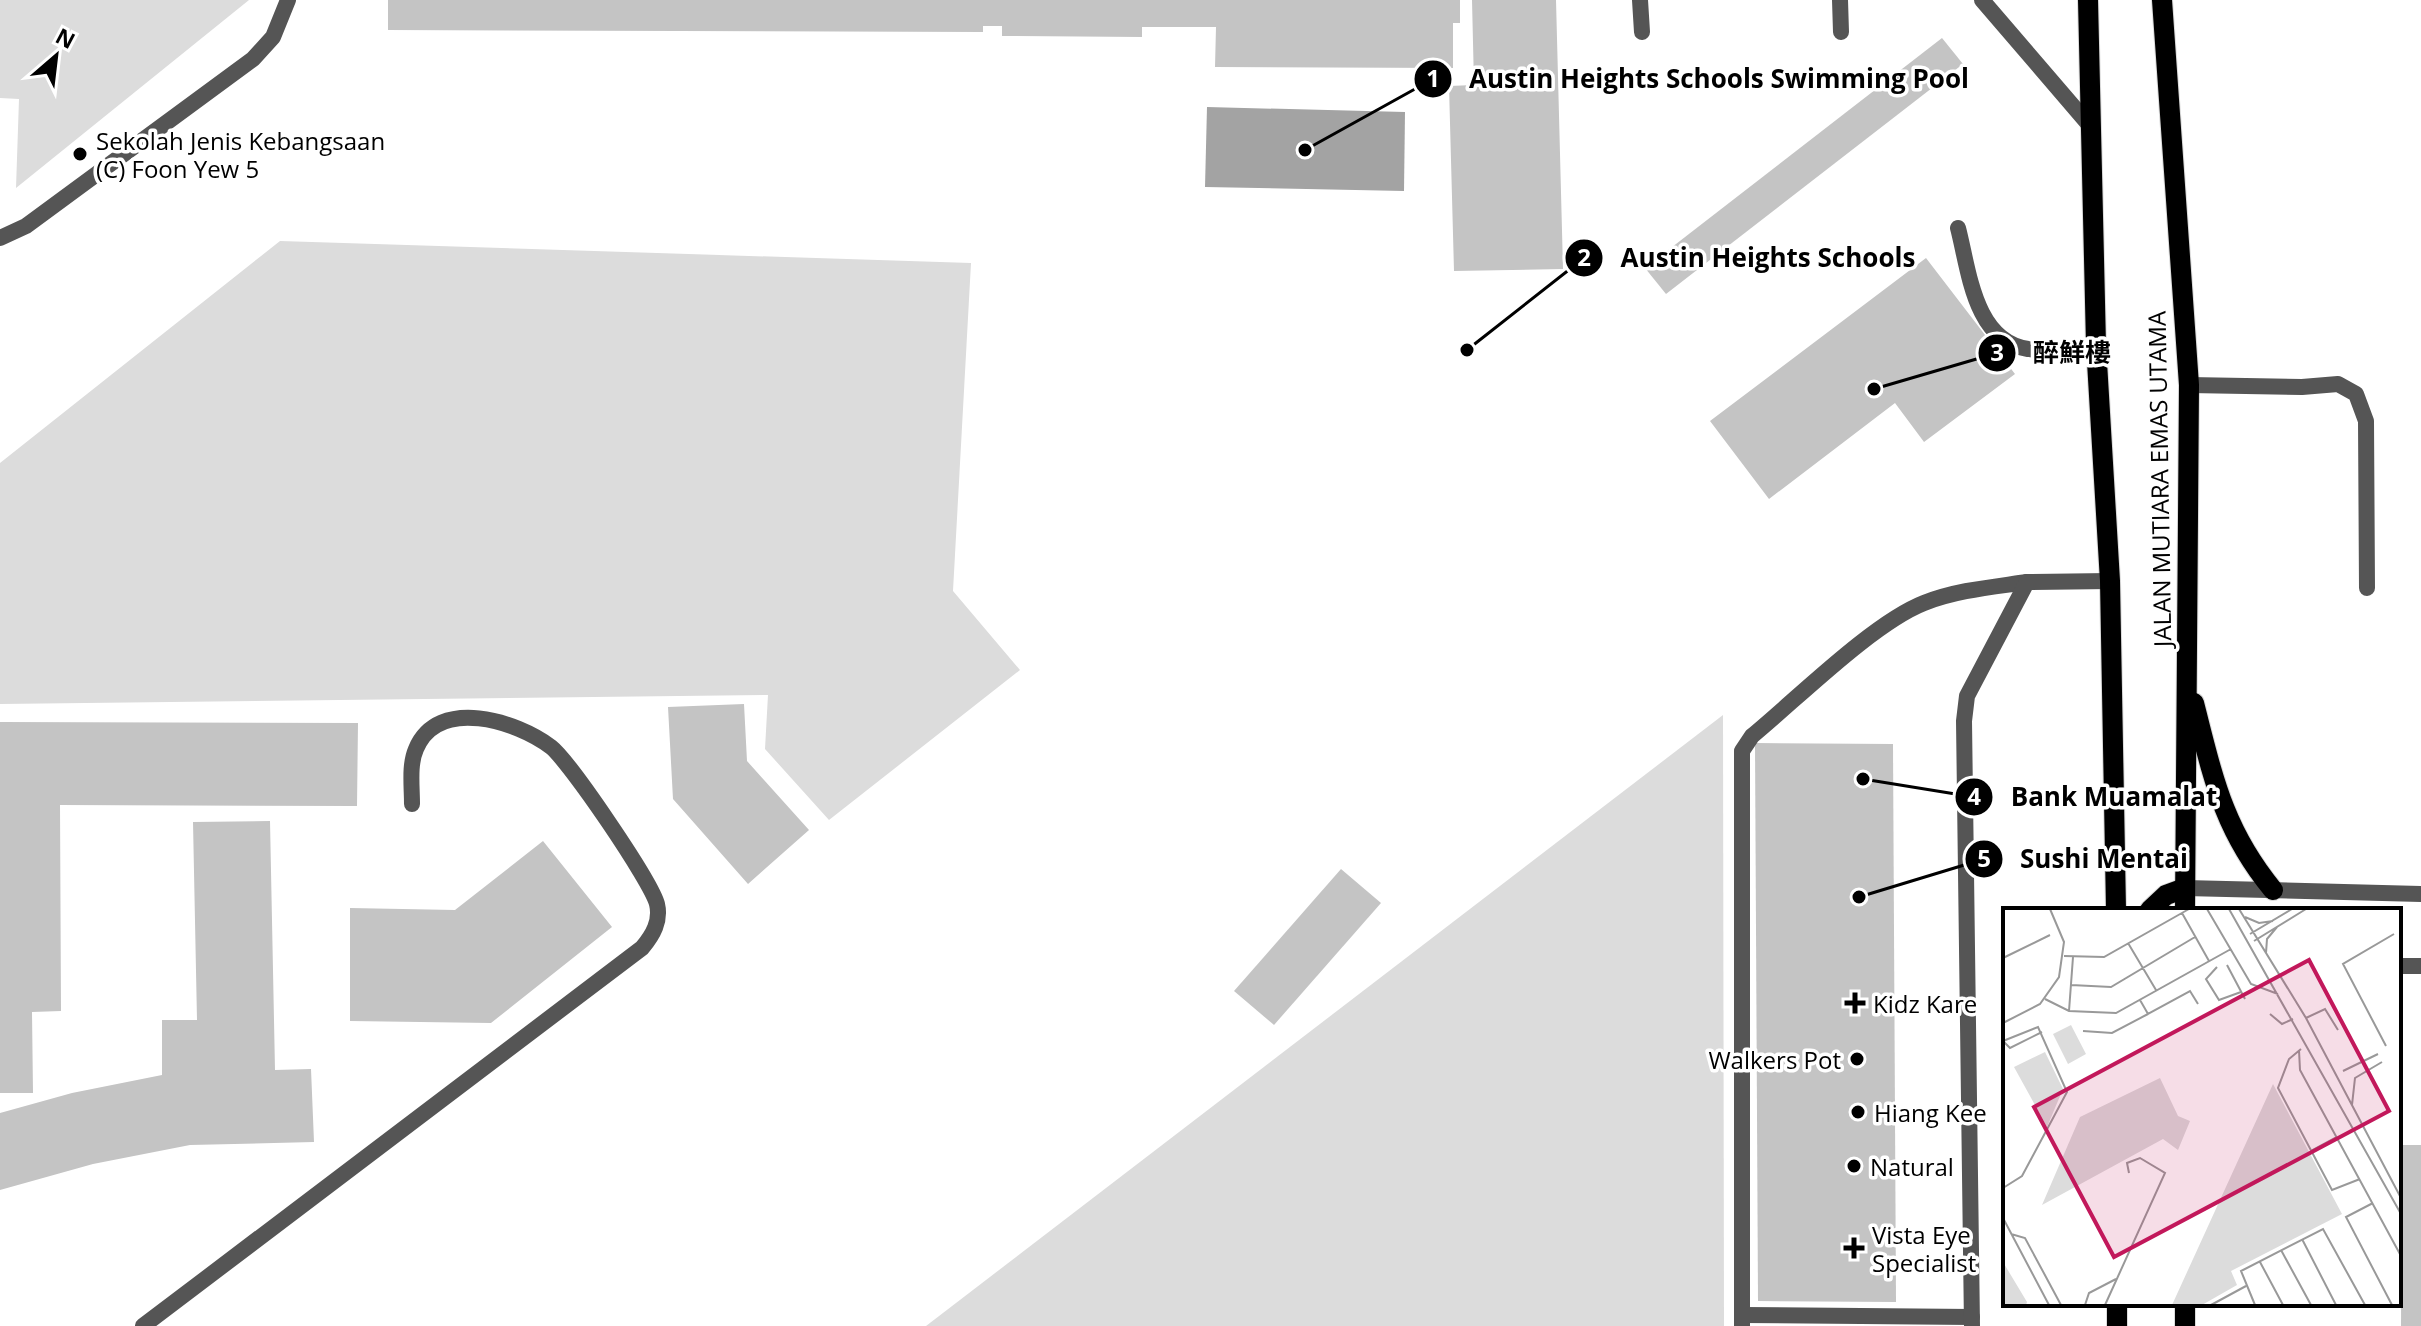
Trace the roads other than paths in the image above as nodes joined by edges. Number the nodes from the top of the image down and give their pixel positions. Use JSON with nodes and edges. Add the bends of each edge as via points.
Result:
{"nodes":[{"id":1,"x":288,"y":0,"type":"edge"},
{"id":2,"x":1640,"y":0,"type":"edge"},
{"id":3,"x":1840,"y":0,"type":"edge"},
{"id":4,"x":1982,"y":0,"type":"edge"},
{"id":5,"x":2088,"y":0,"type":"edge"},
{"id":6,"x":2162,"y":0,"type":"edge"},
{"id":7,"x":1642,"y":32,"type":"dead end"},
{"id":8,"x":1841,"y":32,"type":"dead end"},
{"id":9,"x":2091,"y":127,"type":"junction"},
{"id":10,"x":1958,"y":228,"type":"dead end"},
{"id":11,"x":0,"y":238,"type":"edge"},
{"id":12,"x":2096,"y":345,"type":"junction"},
{"id":13,"x":2189,"y":385,"type":"junction"},
{"id":14,"x":2110,"y":581,"type":"junction"},
{"id":15,"x":2027,"y":582,"type":"junction"},
{"id":16,"x":2367,"y":588,"type":"dead end"},
{"id":17,"x":2187,"y":676,"type":"junction"},
{"id":18,"x":412,"y":804,"type":"dead end"},
{"id":19,"x":2185,"y":888,"type":"junction"},
{"id":20,"x":2273,"y":890,"type":"junction"},
{"id":21,"x":2421,"y":894,"type":"edge"},
{"id":22,"x":2116,"y":908,"type":"edge"},
{"id":23,"x":2152,"y":908,"type":"edge"},
{"id":24,"x":2185,"y":908,"type":"edge"},
{"id":25,"x":1742,"y":1321,"type":"edge"},
{"id":26,"x":1972,"y":1322,"type":"edge"},
{"id":27,"x":143,"y":1326,"type":"edge"}],
"edges":[{"from":1,"to":11,"type":"street","via":[[273,37],[253,59],[26,226]]},
{"from":2,"to":7,"type":"street"},
{"from":3,"to":8,"type":"street"},
{"from":4,"to":9,"type":"street"},
{"from":5,"to":9,"type":"main road"},
{"from":6,"to":13,"type":"main road","name":"JALAN MUTIARA EMAS UTAMA"},
{"from":9,"to":12,"type":"main road"},
{"from":10,"to":12,"type":"street","via":[[1979,308],[2002,339],[2030,350]]},
{"from":12,"to":14,"type":"main road"},
{"from":13,"to":16,"type":"street","via":[[2338,384],[2356,394],[2366,421]]},
{"from":13,"to":17,"type":"main road","name":"JALAN MUTIARA EMAS UTAMA"},
{"from":14,"to":15,"type":"street"},
{"from":14,"to":22,"type":"main road"},
{"from":15,"to":25,"type":"street","via":[[1921,604],[1881,628],[1752,736],[1742,751]]},
{"from":15,"to":26,"type":"street","via":[[1967,696],[1964,721]]},
{"from":17,"to":19,"type":"main road","name":"JALAN MUTIARA EMAS UTAMA"},
{"from":17,"to":20,"type":"main road","via":[[2220,802],[2246,857]]},
{"from":18,"to":27,"type":"street","via":[[416,749],[433,727],[484,719],[538,738],[567,762],[651,890],[658,921],[652,935],[620,965]]},
{"from":19,"to":20,"type":"street"},
{"from":19,"to":23,"type":"main road"},
{"from":19,"to":24,"type":"main road","name":"JALAN MUTIARA EMAS UTAMA"},
{"from":20,"to":21,"type":"street"},
{"from":25,"to":26,"type":"street"}]}
